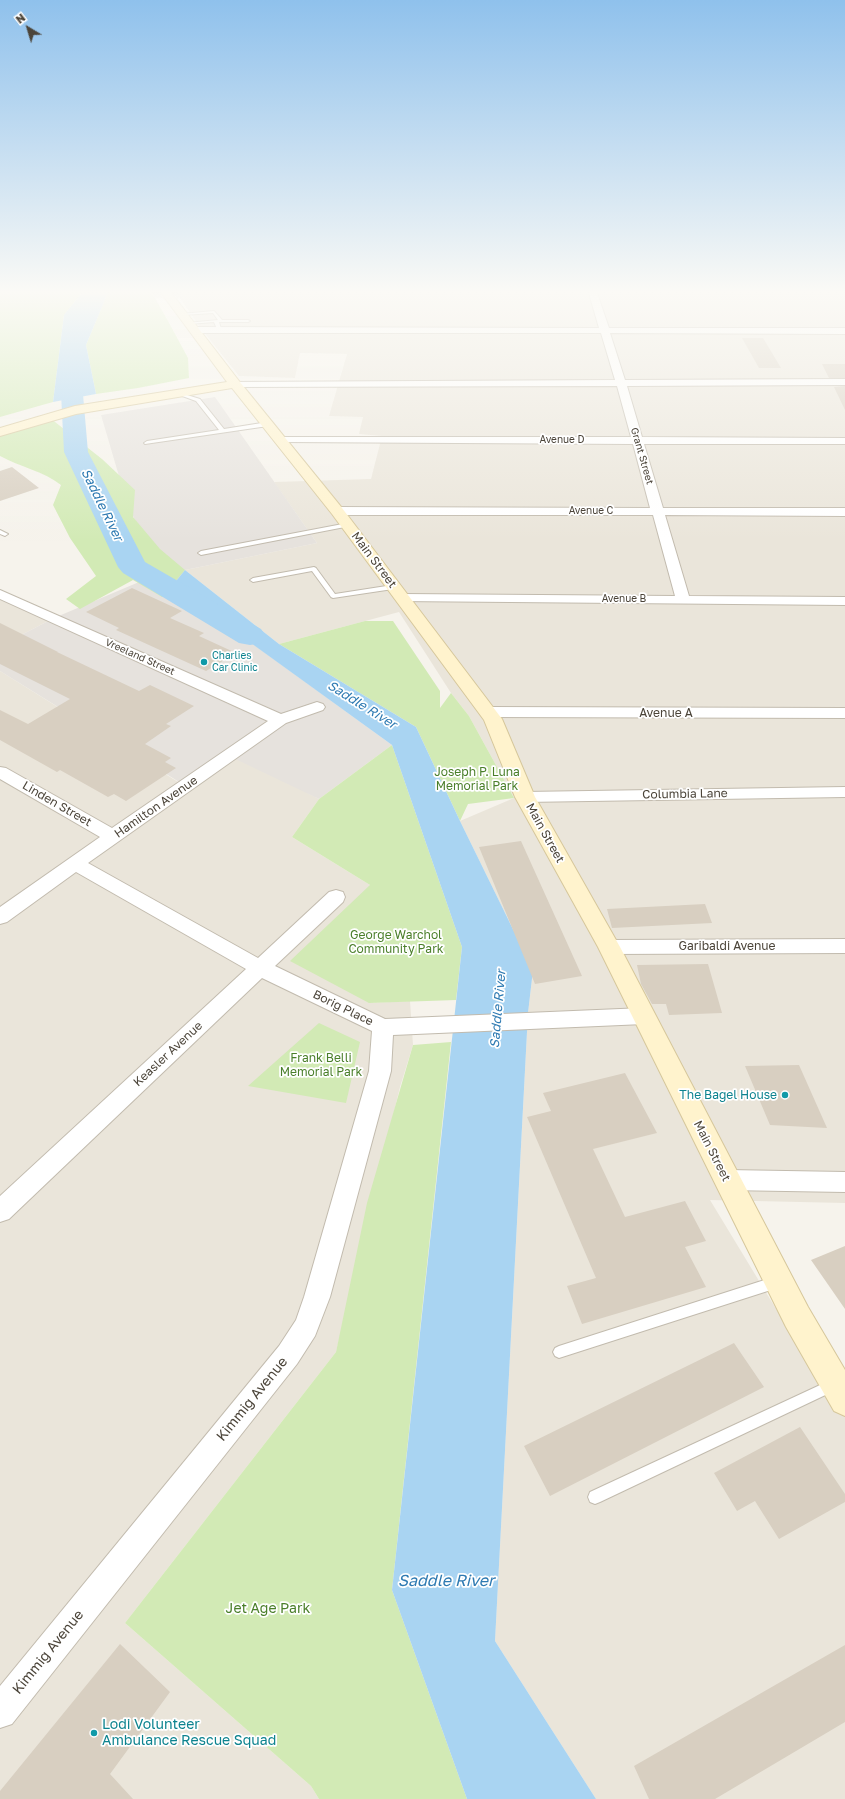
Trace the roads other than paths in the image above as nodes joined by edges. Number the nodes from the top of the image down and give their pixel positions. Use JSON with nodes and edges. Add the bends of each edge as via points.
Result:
{"nodes":[{"id":1,"x":228,"y":374,"type":"edge"},
{"id":2,"x":618,"y":374,"type":"edge"},
{"id":3,"x":200,"y":378,"type":"dead end"},
{"id":4,"x":845,"y":382,"type":"edge"},
{"id":5,"x":621,"y":383,"type":"junction"},
{"id":6,"x":235,"y":384,"type":"junction"},
{"id":7,"x":176,"y":392,"type":"junction"},
{"id":8,"x":268,"y":424,"type":"junction"},
{"id":9,"x":0,"y":432,"type":"edge"},
{"id":10,"x":223,"y":432,"type":"junction"},
{"id":11,"x":280,"y":440,"type":"junction"},
{"id":12,"x":637,"y":440,"type":"junction"},
{"id":13,"x":845,"y":441,"type":"edge"},
{"id":14,"x":147,"y":443,"type":"dead end"},
{"id":15,"x":337,"y":511,"type":"junction"},
{"id":16,"x":658,"y":512,"type":"junction"},
{"id":17,"x":845,"y":512,"type":"edge"},
{"id":18,"x":348,"y":525,"type":"junction"},
{"id":19,"x":201,"y":553,"type":"dead end"},
{"id":20,"x":253,"y":580,"type":"dead end"},
{"id":21,"x":398,"y":592,"type":"junction"},
{"id":22,"x":0,"y":594,"type":"edge"},
{"id":23,"x":683,"y":600,"type":"junction"},
{"id":24,"x":845,"y":600,"type":"edge"},
{"id":25,"x":317,"y":707,"type":"dead end"},
{"id":26,"x":488,"y":712,"type":"junction"},
{"id":27,"x":845,"y":714,"type":"edge"},
{"id":28,"x":280,"y":720,"type":"junction"},
{"id":29,"x":0,"y":772,"type":"edge"},
{"id":30,"x":845,"y":792,"type":"edge"},
{"id":31,"x":525,"y":797,"type":"junction"},
{"id":32,"x":114,"y":837,"type":"junction"},
{"id":33,"x":75,"y":863,"type":"junction"},
{"id":34,"x":336,"y":897,"type":"dead end"},
{"id":35,"x":0,"y":917,"type":"edge"},
{"id":36,"x":609,"y":946,"type":"junction"},
{"id":37,"x":845,"y":946,"type":"edge"},
{"id":38,"x":260,"y":968,"type":"junction"},
{"id":39,"x":644,"y":1016,"type":"junction"},
{"id":40,"x":383,"y":1027,"type":"junction"},
{"id":41,"x":727,"y":1180,"type":"junction"},
{"id":42,"x":845,"y":1182,"type":"edge"},
{"id":43,"x":0,"y":1211,"type":"edge"},
{"id":44,"x":779,"y":1281,"type":"junction"},
{"id":45,"x":559,"y":1352,"type":"dead end"},
{"id":46,"x":840,"y":1392,"type":"edge"},
{"id":47,"x":595,"y":1496,"type":"dead end"},
{"id":48,"x":0,"y":1712,"type":"edge"}],
"edges":[{"from":1,"to":6,"type":"street","name":"Main Street"},
{"from":2,"to":5,"type":"street","name":"Grant Street"},
{"from":3,"to":7,"type":"street"},
{"from":4,"to":5,"type":"street"},
{"from":5,"to":6,"type":"street"},
{"from":5,"to":12,"type":"street","name":"Grant Street"},
{"from":6,"to":7,"type":"street"},
{"from":6,"to":8,"type":"street","name":"Main Street"},
{"from":7,"to":9,"type":"street","via":[[75,410]]},
{"from":7,"to":10,"type":"lane","via":[[198,400]]},
{"from":8,"to":10,"type":"lane"},
{"from":8,"to":11,"type":"street","name":"Main Street"},
{"from":10,"to":14,"type":"lane"},
{"from":11,"to":12,"type":"street","name":"Avenue D"},
{"from":11,"to":15,"type":"street","name":"Main Street"},
{"from":12,"to":13,"type":"street","name":"Avenue D"},
{"from":12,"to":16,"type":"street","name":"Grant Street"},
{"from":15,"to":16,"type":"street","name":"Avenue C"},
{"from":15,"to":18,"type":"street","name":"Main Street"},
{"from":16,"to":17,"type":"street","name":"Avenue C"},
{"from":16,"to":23,"type":"street","name":"Grant Street"},
{"from":18,"to":19,"type":"lane"},
{"from":18,"to":21,"type":"street","name":"Main Street"},
{"from":20,"to":21,"type":"lane","via":[[314,569],[333,596]]},
{"from":21,"to":23,"type":"street","name":"Avenue B"},
{"from":21,"to":26,"type":"street","name":"Main Street"},
{"from":22,"to":28,"type":"street","name":"Vreeland Street"},
{"from":23,"to":24,"type":"street","name":"Avenue B"},
{"from":25,"to":28,"type":"street","name":"Hamilton Avenue"},
{"from":26,"to":27,"type":"street","name":"Avenue A"},
{"from":26,"to":31,"type":"street","name":"Main Street","via":[[494,719]]},
{"from":28,"to":32,"type":"street","name":"Hamilton Avenue"},
{"from":29,"to":32,"type":"street","name":"Linden Street"},
{"from":30,"to":31,"type":"street","name":"Columbia Lane"},
{"from":31,"to":36,"type":"street","name":"Main Street"},
{"from":32,"to":33,"type":"street","name":"Hamilton Avenue"},
{"from":33,"to":35,"type":"street","name":"Hamilton Avenue"},
{"from":33,"to":38,"type":"street","name":"Borig Place"},
{"from":34,"to":38,"type":"street","name":"Keasler Avenue"},
{"from":36,"to":37,"type":"street","name":"Garibaldi Avenue"},
{"from":36,"to":39,"type":"street","name":"Main Street"},
{"from":38,"to":40,"type":"street","name":"Borig Place"},
{"from":38,"to":43,"type":"street","name":"Keasler Avenue"},
{"from":39,"to":40,"type":"street","name":"Borig Place"},
{"from":39,"to":41,"type":"street","name":"Main Street"},
{"from":40,"to":48,"type":"street","name":"Kimmig Avenue","via":[[380,1071],[318,1297],[306,1327],[283,1361]]},
{"from":41,"to":42,"type":"street"},
{"from":41,"to":44,"type":"street","name":"Main Street"},
{"from":44,"to":45,"type":"lane"},
{"from":44,"to":46,"type":"street","name":"Main Street"},
{"from":46,"to":47,"type":"lane"}]}
